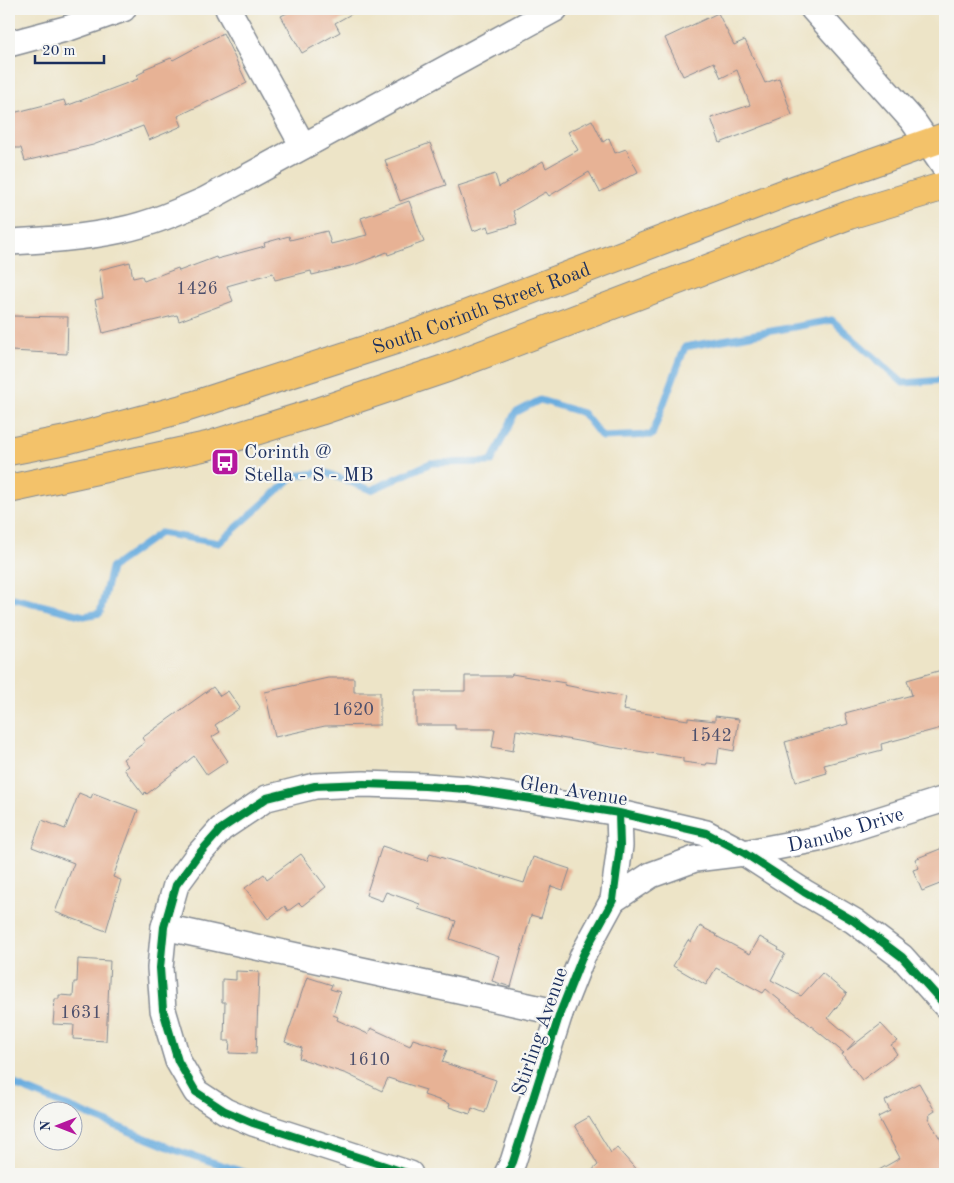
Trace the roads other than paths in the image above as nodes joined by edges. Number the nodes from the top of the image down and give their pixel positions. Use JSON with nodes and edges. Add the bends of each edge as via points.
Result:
{"nodes":[{"id":1,"x":123,"y":9,"type":"edge"},
{"id":2,"x":228,"y":9,"type":"edge"},
{"id":3,"x":555,"y":9,"type":"edge"},
{"id":4,"x":813,"y":9,"type":"edge"},
{"id":5,"x":9,"y":44,"type":"edge"},
{"id":6,"x":936,"y":139,"type":"edge"},
{"id":7,"x":303,"y":146,"type":"junction"},
{"id":8,"x":945,"y":168,"type":"edge"},
{"id":9,"x":945,"y":186,"type":"edge"},
{"id":10,"x":9,"y":242,"type":"edge"},
{"id":11,"x":9,"y":450,"type":"edge"},
{"id":12,"x":9,"y":489,"type":"edge"},
{"id":13,"x":945,"y":799,"type":"edge"},
{"id":14,"x":620,"y":813,"type":"junction"},
{"id":15,"x":744,"y":853,"type":"junction"},
{"id":16,"x":613,"y":900,"type":"junction"},
{"id":17,"x":164,"y":927,"type":"junction"},
{"id":18,"x":945,"y":1005,"type":"edge"},
{"id":19,"x":560,"y":1013,"type":"junction"},
{"id":20,"x":410,"y":1174,"type":"edge"},
{"id":21,"x":507,"y":1174,"type":"edge"}],
"edges":[{"from":1,"to":5,"type":"street"},
{"from":2,"to":7,"type":"street"},
{"from":3,"to":7,"type":"street"},
{"from":4,"to":6,"type":"street","via":[[912,121]]},
{"from":6,"to":8,"type":"street"},
{"from":6,"to":11,"type":"main road","name":"South Corinth Street Road","via":[[420,332],[182,409],[66,440]]},
{"from":7,"to":10,"type":"street","via":[[205,200],[156,220],[120,230],[60,239]]},
{"from":9,"to":12,"type":"main road","via":[[849,215],[447,368],[320,411],[207,446]]},
{"from":13,"to":15,"type":"street","name":"Danube Drive","via":[[818,839]]},
{"from":14,"to":15,"type":"street","name":"Glen Avenue","via":[[706,833]]},
{"from":14,"to":16,"type":"street","name":"Stirling Avenue","via":[[620,846]]},
{"from":14,"to":17,"type":"street","name":"Glen Avenue","via":[[450,788],[364,784],[315,786],[267,798],[221,830],[198,854],[176,885]]},
{"from":15,"to":16,"type":"street","name":"Stirling Avenue","via":[[695,859],[651,876]]},
{"from":15,"to":18,"type":"street","name":"Glen Avenue","via":[[854,922],[902,957]]},
{"from":16,"to":19,"type":"street","name":"Stirling Avenue","via":[[582,955]]},
{"from":17,"to":19,"type":"street"},
{"from":17,"to":20,"type":"street","name":"Glen Avenue","via":[[160,968],[163,1010],[178,1061],[196,1092],[253,1123]]},
{"from":19,"to":21,"type":"street","name":"Stirling Avenue"}]}
